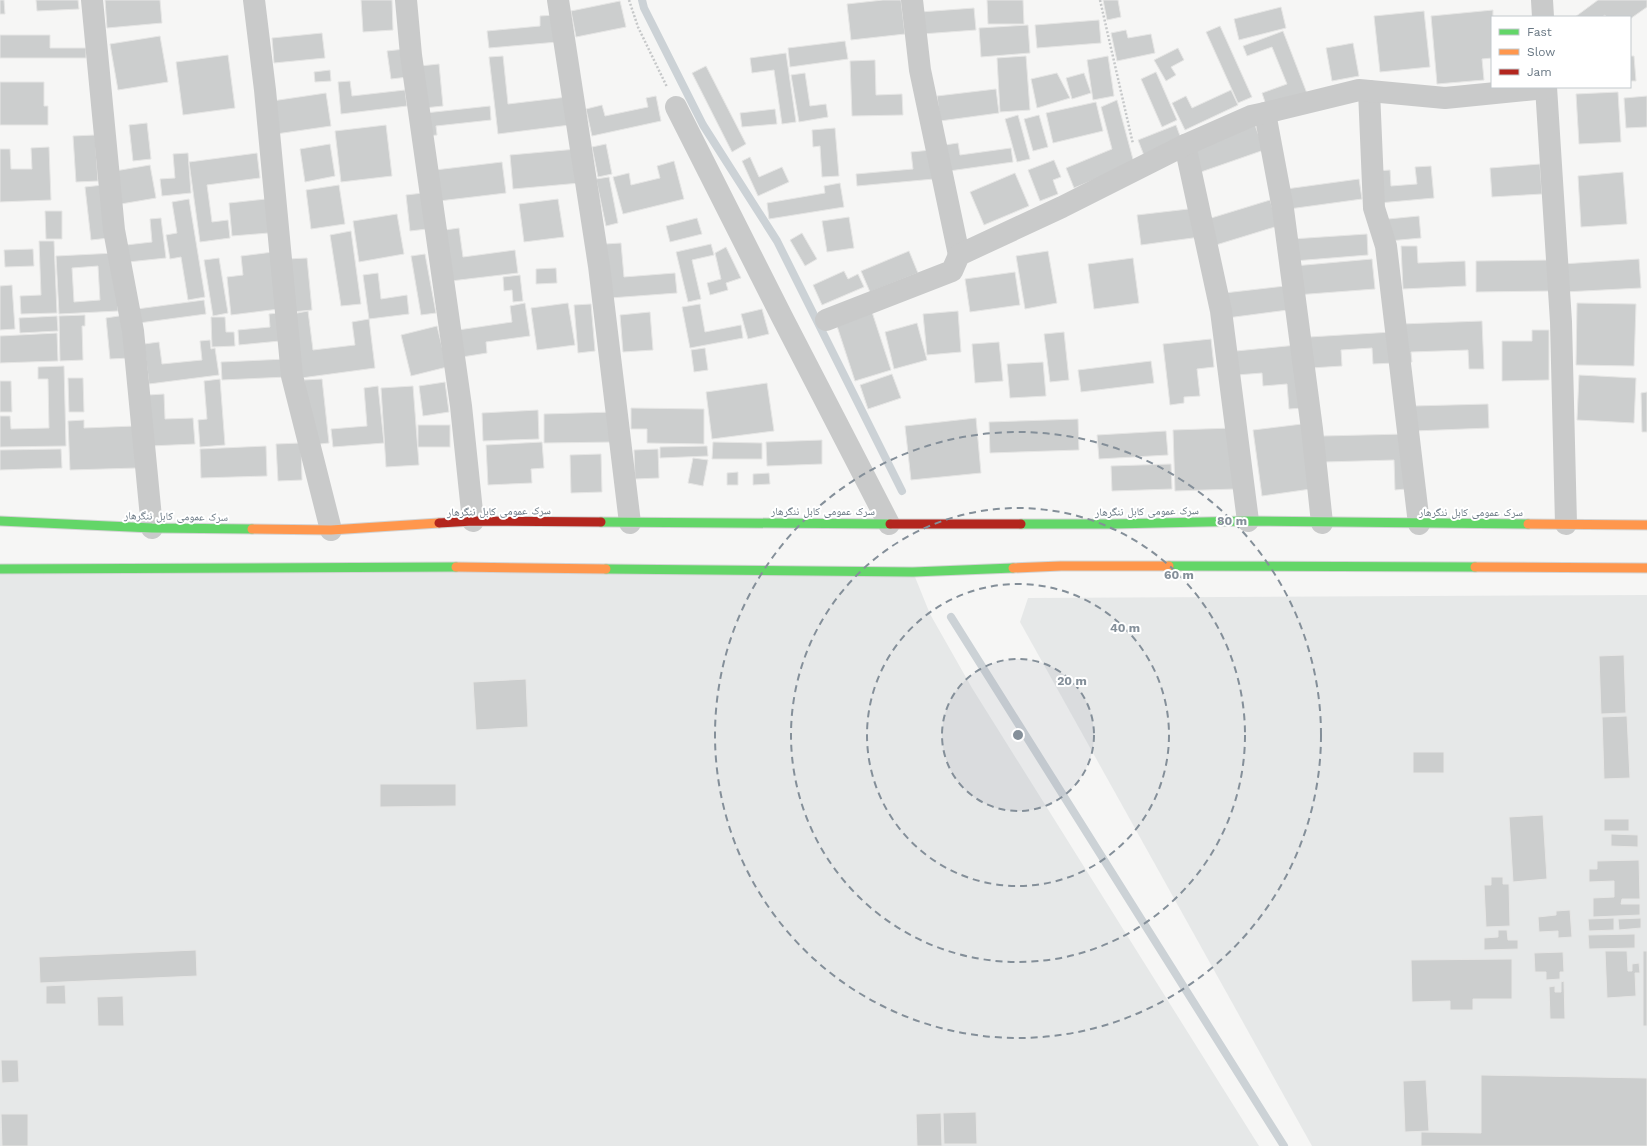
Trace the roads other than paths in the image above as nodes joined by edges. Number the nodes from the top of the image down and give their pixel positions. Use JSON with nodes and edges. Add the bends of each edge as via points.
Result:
{"nodes":[{"id":1,"x":92,"y":0,"type":"edge"},
{"id":2,"x":254,"y":0,"type":"edge"},
{"id":3,"x":406,"y":0,"type":"edge"},
{"id":4,"x":558,"y":0,"type":"edge"},
{"id":5,"x":912,"y":0,"type":"edge"},
{"id":6,"x":1542,"y":0,"type":"edge"},
{"id":7,"x":1543,"y":16,"type":"edge"},
{"id":8,"x":1546,"y":88,"type":"edge"},
{"id":9,"x":1369,"y":91,"type":"junction"},
{"id":10,"x":676,"y":107,"type":"road end"},
{"id":11,"x":1265,"y":113,"type":"junction"},
{"id":12,"x":1185,"y":145,"type":"junction"},
{"id":13,"x":959,"y":255,"type":"junction"},
{"id":14,"x":826,"y":320,"type":"dead end"},
{"id":15,"x":0,"y":521,"type":"edge"},
{"id":16,"x":473,"y":521,"type":"junction"},
{"id":17,"x":1248,"y":521,"type":"junction"},
{"id":18,"x":630,"y":523,"type":"junction"},
{"id":19,"x":1322,"y":523,"type":"junction"},
{"id":20,"x":889,"y":524,"type":"junction"},
{"id":21,"x":1419,"y":524,"type":"junction"},
{"id":22,"x":1566,"y":524,"type":"junction"},
{"id":23,"x":1647,"y":525,"type":"edge"},
{"id":24,"x":152,"y":528,"type":"junction"},
{"id":25,"x":331,"y":530,"type":"junction"},
{"id":26,"x":1647,"y":568,"type":"edge"},
{"id":27,"x":0,"y":569,"type":"edge"}],
"edges":[{"from":1,"to":24,"type":"street","via":[[114,230],[133,331]]},
{"from":2,"to":25,"type":"street","via":[[292,376]]},
{"from":3,"to":16,"type":"street","via":[[411,55],[461,406]]},
{"from":4,"to":18,"type":"street","via":[[599,266]]},
{"from":5,"to":13,"type":"street","via":[[920,70]]},
{"from":6,"to":7,"type":"street"},
{"from":8,"to":9,"type":"street","via":[[1445,98]]},
{"from":8,"to":22,"type":"street","via":[[1561,322]]},
{"from":9,"to":11,"type":"street","via":[[1359,90]]},
{"from":9,"to":21,"type":"street","via":[[1374,208],[1386,246]]},
{"from":10,"to":20,"type":"street"},
{"from":11,"to":12,"type":"street","via":[[1251,116]]},
{"from":11,"to":19,"type":"street","via":[[1283,209]]},
{"from":12,"to":13,"type":"street"},
{"from":12,"to":17,"type":"street","via":[[1221,311]]},
{"from":13,"to":14,"type":"street","via":[[952,271]]},
{"from":15,"to":24,"type":"highway","name":"سرک عمومی کابل ننگرهار"},
{"from":16,"to":18,"type":"highway","name":"سرک عمومی کابل ننگرهار"},
{"from":16,"to":25,"type":"highway","name":"سرک عمومی کابل ننگرهار"},
{"from":17,"to":19,"type":"highway","name":"سرک عمومی کابل ننگرهار"},
{"from":17,"to":20,"type":"highway","name":"سرک عمومی کابل ننگرهار"},
{"from":18,"to":20,"type":"highway","name":"سرک عمومی کابل ننگرهار"},
{"from":19,"to":21,"type":"highway","name":"سرک عمومی کابل ننگرهار"},
{"from":21,"to":22,"type":"highway","name":"سرک عمومی کابل ننگرهار"},
{"from":22,"to":23,"type":"highway","name":"سرک عمومی کابل ننگرهار"},
{"from":24,"to":25,"type":"highway","name":"سرک عمومی کابل ننگرهار"},
{"from":26,"to":27,"type":"highway","via":[[1061,566],[914,572],[414,567]]}]}
